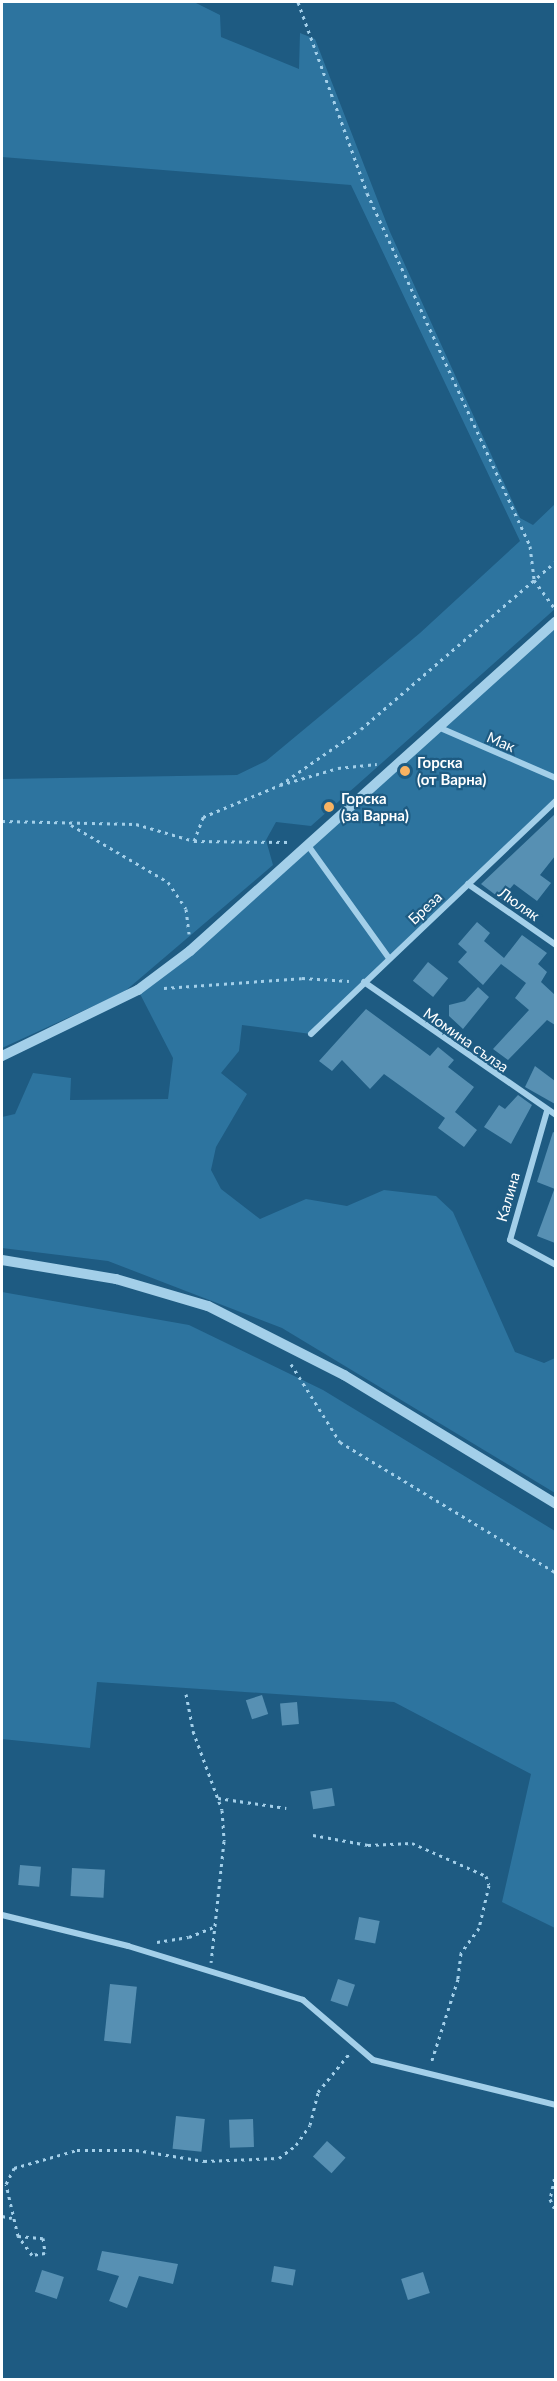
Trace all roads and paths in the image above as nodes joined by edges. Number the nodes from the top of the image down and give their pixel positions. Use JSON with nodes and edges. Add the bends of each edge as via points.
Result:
{"nodes":[{"id":1,"x":298,"y":2,"type":"edge"},
{"id":2,"x":555,"y":561,"type":"edge"},
{"id":3,"x":534,"y":580,"type":"junction"},
{"id":4,"x":555,"y":610,"type":"edge"},
{"id":5,"x":555,"y":622,"type":"edge"},
{"id":6,"x":438,"y":727,"type":"junction"},
{"id":7,"x":397,"y":762,"type":"junction"},
{"id":8,"x":555,"y":778,"type":"edge"},
{"id":9,"x":280,"y":785,"type":"junction"},
{"id":10,"x":555,"y":801,"type":"edge"},
{"id":11,"x":2,"y":821,"type":"edge"},
{"id":12,"x":69,"y":824,"type":"junction"},
{"id":13,"x":194,"y":841,"type":"junction"},
{"id":14,"x":306,"y":844,"type":"junction"},
{"id":15,"x":468,"y":884,"type":"junction"},
{"id":16,"x":555,"y":945,"type":"edge"},
{"id":17,"x":190,"y":951,"type":"junction"},
{"id":18,"x":389,"y":958,"type":"junction"},
{"id":19,"x":364,"y":982,"type":"junction"},
{"id":20,"x":138,"y":990,"type":"junction"},
{"id":21,"x":311,"y":1034,"type":"dead end"},
{"id":22,"x":2,"y":1056,"type":"edge"},
{"id":23,"x":548,"y":1112,"type":"junction"},
{"id":24,"x":555,"y":1115,"type":"edge"},
{"id":25,"x":2,"y":1260,"type":"edge"},
{"id":26,"x":555,"y":1265,"type":"edge"},
{"id":27,"x":273,"y":1334,"type":"junction"},
{"id":28,"x":555,"y":1504,"type":"edge"},
{"id":29,"x":555,"y":1573,"type":"edge"},
{"id":30,"x":186,"y":1695,"type":"dead end"},
{"id":31,"x":218,"y":1798,"type":"junction"},
{"id":32,"x":286,"y":1808,"type":"dead end"},
{"id":33,"x":313,"y":1835,"type":"dead end"},
{"id":34,"x":2,"y":1915,"type":"edge"},
{"id":35,"x":217,"y":1925,"type":"junction"},
{"id":36,"x":128,"y":1946,"type":"junction"},
{"id":37,"x":206,"y":1974,"type":"junction"},
{"id":38,"x":356,"y":2049,"type":"junction"},
{"id":39,"x":429,"y":2073,"type":"junction"},
{"id":40,"x":555,"y":2105,"type":"edge"},
{"id":41,"x":555,"y":2171,"type":"edge"},
{"id":42,"x":555,"y":2212,"type":"edge"},
{"id":43,"x":2,"y":2216,"type":"edge"},
{"id":44,"x":12,"y":2218,"type":"junction"},
{"id":45,"x":18,"y":2236,"type":"junction"}],
"edges":[{"from":1,"to":3,"type":"path","via":[[367,193],[530,546]]},
{"from":2,"to":3,"type":"path"},
{"from":3,"to":4,"type":"path"},
{"from":3,"to":9,"type":"path","via":[[361,729]]},
{"from":5,"to":6,"type":"street"},
{"from":6,"to":7,"type":"street"},
{"from":6,"to":8,"type":"street","name":"Мак"},
{"from":7,"to":9,"type":"path","via":[[338,768]]},
{"from":7,"to":14,"type":"street"},
{"from":9,"to":13,"type":"path","via":[[203,817]]},
{"from":10,"to":15,"type":"street","name":"Бреза"},
{"from":11,"to":12,"type":"path"},
{"from":12,"to":13,"type":"path","via":[[136,824]]},
{"from":12,"to":17,"type":"path","via":[[168,882],[186,909]]},
{"from":13,"to":14,"type":"path"},
{"from":14,"to":17,"type":"street"},
{"from":14,"to":18,"type":"street"},
{"from":15,"to":16,"type":"street","name":"Люляк"},
{"from":15,"to":18,"type":"street","name":"Бреза"},
{"from":17,"to":20,"type":"street"},
{"from":18,"to":19,"type":"street","name":"Бреза"},
{"from":19,"to":20,"type":"path","via":[[302,978]]},
{"from":19,"to":21,"type":"street","name":"Бреза"},
{"from":19,"to":23,"type":"street","name":"Момина сълза"},
{"from":20,"to":22,"type":"street"},
{"from":23,"to":24,"type":"street","name":"Момина сълза"},
{"from":23,"to":26,"type":"street","name":"Калина","via":[[510,1240]]},
{"from":25,"to":27,"type":"street","via":[[159,1289]]},
{"from":27,"to":28,"type":"street"},
{"from":27,"to":29,"type":"path","via":[[340,1442]]},
{"from":30,"to":31,"type":"path","via":[[193,1731]]},
{"from":31,"to":32,"type":"path"},
{"from":31,"to":35,"type":"path","via":[[224,1841]]},
{"from":33,"to":39,"type":"path","via":[[368,1845],[412,1843],[486,1876],[489,1885],[479,1928],[460,1953],[458,1979],[438,2030]]},
{"from":34,"to":36,"type":"street"},
{"from":35,"to":36,"type":"path","via":[[189,1937]]},
{"from":35,"to":37,"type":"path"},
{"from":36,"to":37,"type":"street"},
{"from":37,"to":38,"type":"street","via":[[303,2000],[324,2014]]},
{"from":38,"to":39,"type":"street","via":[[373,2061]]},
{"from":38,"to":44,"type":"path","via":[[337,2062],[318,2091],[310,2125],[289,2154],[204,2161],[136,2150],[59,2154],[14,2168],[6,2184]]},
{"from":39,"to":40,"type":"street"},
{"from":41,"to":42,"type":"path","via":[[550,2199]]},
{"from":43,"to":44,"type":"path"},
{"from":44,"to":45,"type":"path"},
{"from":45,"to":45,"type":"path","via":[[40,2237],[46,2250],[32,2255]]}]}
